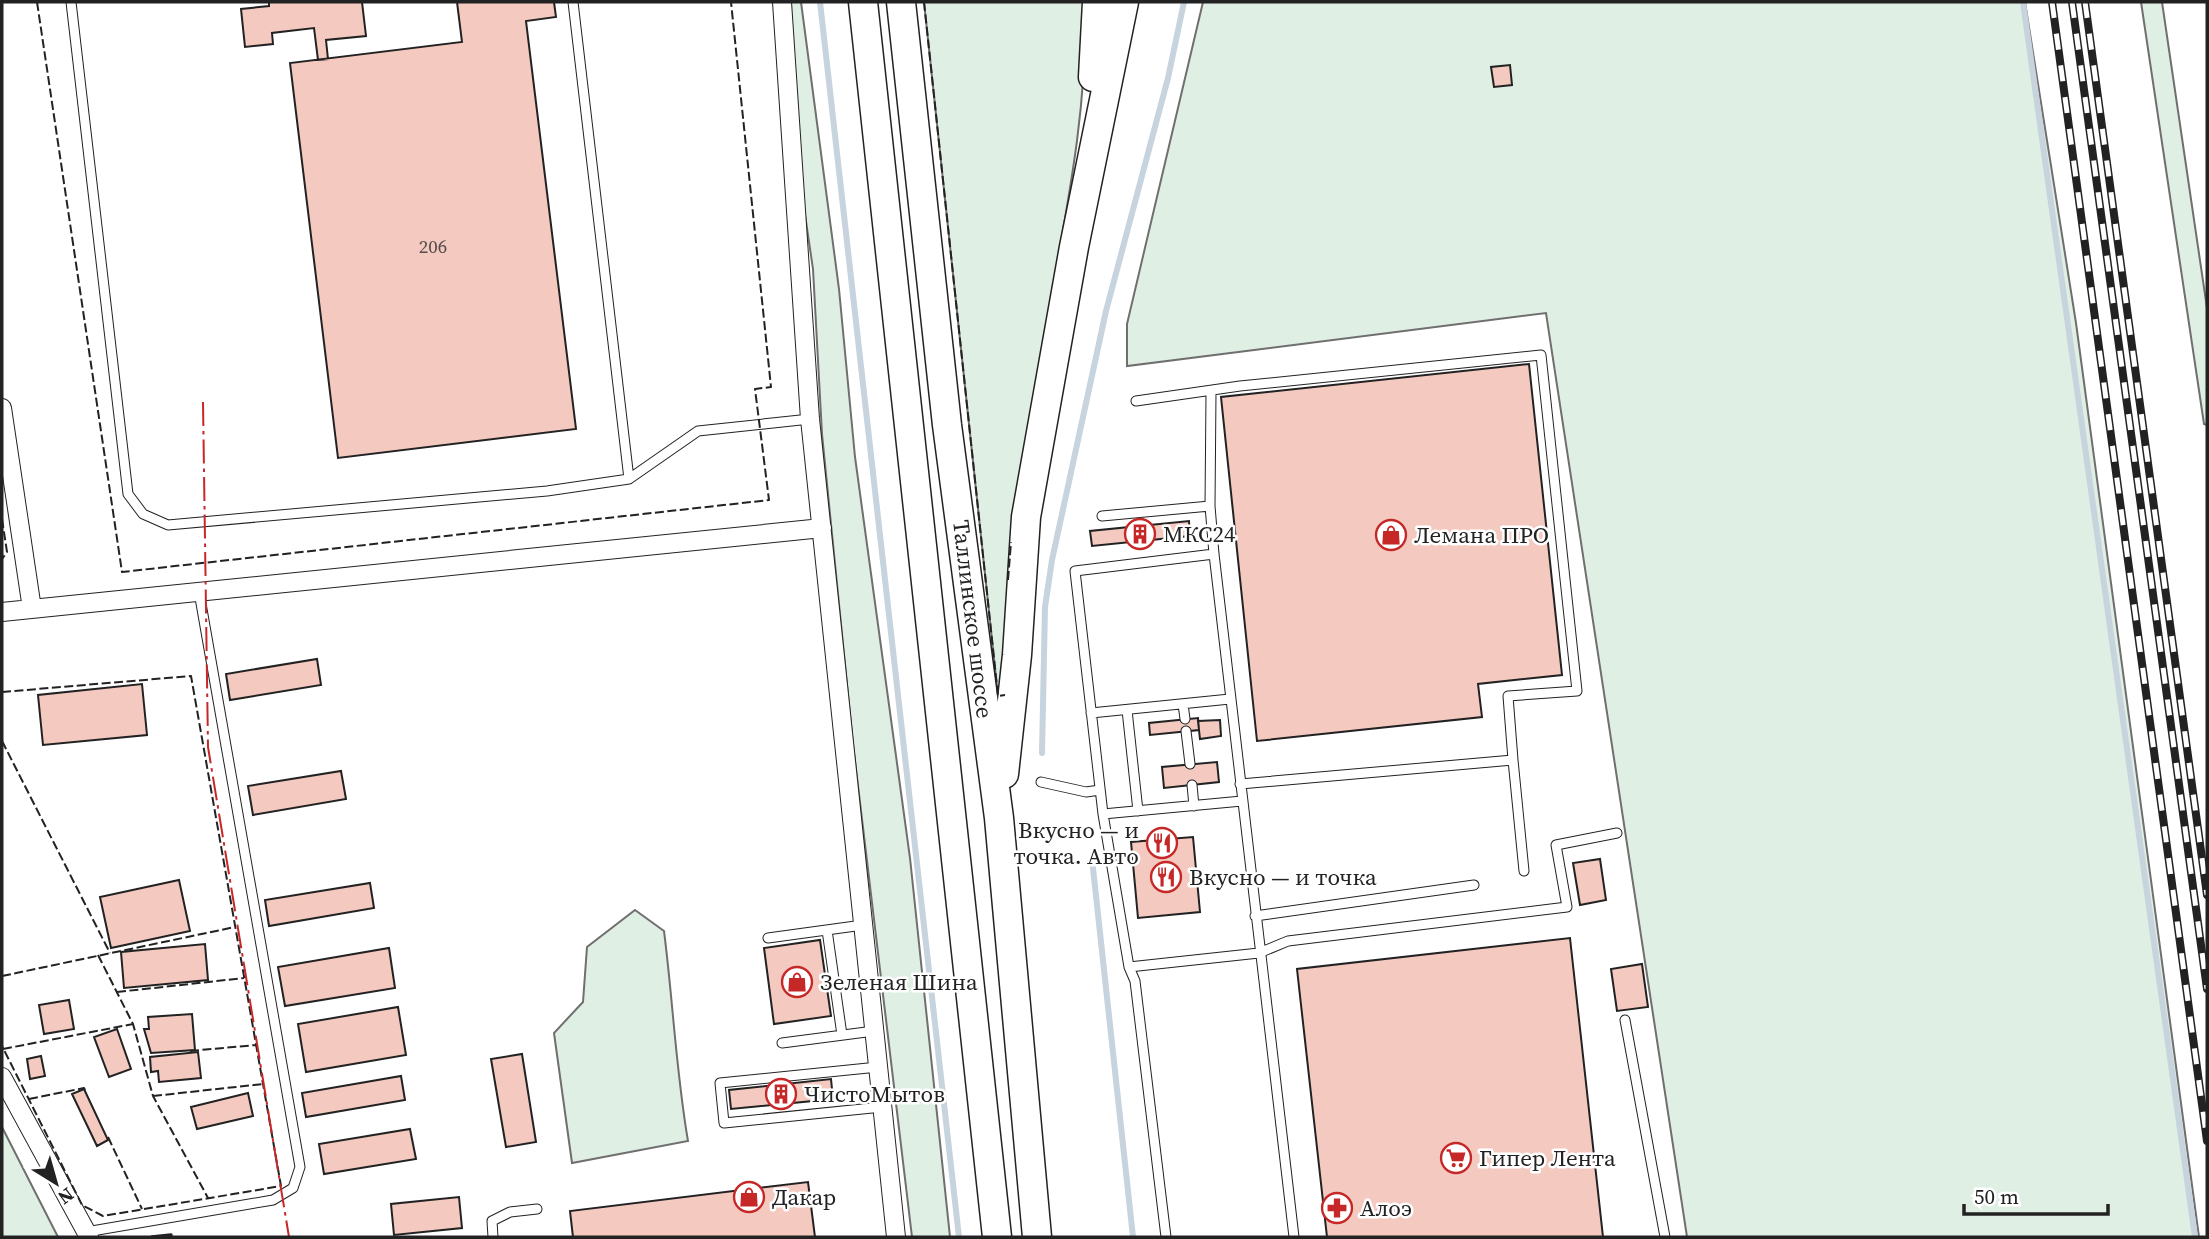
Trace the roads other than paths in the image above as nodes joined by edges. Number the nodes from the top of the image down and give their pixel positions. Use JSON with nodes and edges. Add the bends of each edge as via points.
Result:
{"nodes":[{"id":1,"x":71,"y":2,"type":"edge"},
{"id":2,"x":573,"y":2,"type":"edge"},
{"id":3,"x":782,"y":2,"type":"edge"},
{"id":4,"x":863,"y":2,"type":"edge"},
{"id":5,"x":901,"y":2,"type":"edge"},
{"id":6,"x":1097,"y":2,"type":"edge"},
{"id":7,"x":1124,"y":2,"type":"edge"},
{"id":8,"x":1074,"y":247,"type":"junction"},
{"id":9,"x":1211,"y":393,"type":"junction"},
{"id":10,"x":1136,"y":401,"type":"dead end"},
{"id":11,"x":2,"y":408,"type":"edge"},
{"id":12,"x":810,"y":419,"type":"junction"},
{"id":13,"x":629,"y":479,"type":"junction"},
{"id":14,"x":1210,"y":506,"type":"junction"},
{"id":15,"x":1102,"y":516,"type":"dead end"},
{"id":16,"x":822,"y":528,"type":"junction"},
{"id":17,"x":1214,"y":554,"type":"junction"},
{"id":18,"x":199,"y":592,"type":"junction"},
{"id":19,"x":32,"y":609,"type":"junction"},
{"id":20,"x":2,"y":612,"type":"edge"},
{"id":21,"x":1230,"y":699,"type":"junction"},
{"id":22,"x":1183,"y":704,"type":"junction"},
{"id":23,"x":1127,"y":709,"type":"junction"},
{"id":24,"x":1091,"y":713,"type":"junction"},
{"id":25,"x":1185,"y":719,"type":"dead end"},
{"id":26,"x":1186,"y":731,"type":"dead end"},
{"id":27,"x":1513,"y":760,"type":"junction"},
{"id":28,"x":1190,"y":764,"type":"dead end"},
{"id":29,"x":1041,"y":782,"type":"dead end"},
{"id":30,"x":1240,"y":784,"type":"junction"},
{"id":31,"x":1192,"y":785,"type":"dead end"},
{"id":32,"x":1100,"y":790,"type":"junction"},
{"id":33,"x":1242,"y":801,"type":"junction"},
{"id":34,"x":1194,"y":806,"type":"junction"},
{"id":35,"x":1138,"y":811,"type":"junction"},
{"id":36,"x":1103,"y":814,"type":"junction"},
{"id":37,"x":999,"y":818,"type":"junction"},
{"id":38,"x":1617,"y":834,"type":"dead end"},
{"id":39,"x":1524,"y":871,"type":"dead end"},
{"id":40,"x":1474,"y":885,"type":"dead end"},
{"id":41,"x":1255,"y":916,"type":"junction"},
{"id":42,"x":863,"y":925,"type":"junction"},
{"id":43,"x":827,"y":930,"type":"junction"},
{"id":44,"x":768,"y":938,"type":"dead end"},
{"id":45,"x":1259,"y":953,"type":"junction"},
{"id":46,"x":1129,"y":967,"type":"junction"},
{"id":47,"x":1625,"y":1020,"type":"dead end"},
{"id":48,"x":874,"y":1031,"type":"junction"},
{"id":49,"x":842,"y":1035,"type":"junction"},
{"id":50,"x":782,"y":1044,"type":"dead end"},
{"id":51,"x":878,"y":1067,"type":"junction"},
{"id":52,"x":2,"y":1077,"type":"edge"},
{"id":53,"x":882,"y":1107,"type":"junction"},
{"id":54,"x":537,"y":1209,"type":"dead end"},
{"id":55,"x":87,"y":1234,"type":"edge"},
{"id":56,"x":494,"y":1237,"type":"edge"},
{"id":57,"x":896,"y":1237,"type":"edge"},
{"id":58,"x":997,"y":1237,"type":"edge"},
{"id":59,"x":1037,"y":1237,"type":"edge"},
{"id":60,"x":1166,"y":1237,"type":"edge"},
{"id":61,"x":1294,"y":1237,"type":"edge"},
{"id":62,"x":1665,"y":1237,"type":"edge"}],
"edges":[{"from":1,"to":13,"type":"lane","via":[[128,494],[143,514],[168,525],[547,491]]},
{"from":2,"to":13,"type":"lane"},
{"from":3,"to":12,"type":"street"},
{"from":4,"to":58,"type":"main road","name":"Таллинское шоссе"},
{"from":5,"to":37,"type":"main road","name":"Таллинское шоссе","via":[[947,425]]},
{"from":6,"to":8,"type":"main road"},
{"from":7,"to":8,"type":"main road"},
{"from":8,"to":37,"type":"main road","via":[[1026,517]]},
{"from":9,"to":10,"type":"lane"},
{"from":9,"to":14,"type":"lane"},
{"from":9,"to":27,"type":"lane","via":[[1240,386],[1542,355],[1577,691],[1508,696]]},
{"from":11,"to":19,"type":"street"},
{"from":12,"to":13,"type":"lane","via":[[698,431]]},
{"from":12,"to":16,"type":"street"},
{"from":14,"to":15,"type":"lane"},
{"from":14,"to":17,"type":"lane"},
{"from":16,"to":18,"type":"street"},
{"from":16,"to":42,"type":"street"},
{"from":17,"to":21,"type":"lane"},
{"from":17,"to":24,"type":"lane","via":[[1075,570]]},
{"from":18,"to":19,"type":"street"},
{"from":18,"to":55,"type":"lane","via":[[300,1167],[293,1188],[273,1200]]},
{"from":19,"to":20,"type":"street"},
{"from":21,"to":22,"type":"lane"},
{"from":21,"to":30,"type":"lane"},
{"from":22,"to":23,"type":"lane"},
{"from":22,"to":25,"type":"lane"},
{"from":23,"to":24,"type":"lane"},
{"from":23,"to":35,"type":"lane"},
{"from":24,"to":32,"type":"lane"},
{"from":26,"to":28,"type":"lane"},
{"from":27,"to":30,"type":"lane"},
{"from":27,"to":39,"type":"lane"},
{"from":29,"to":32,"type":"lane","via":[[1086,792]]},
{"from":30,"to":33,"type":"lane"},
{"from":31,"to":34,"type":"lane"},
{"from":32,"to":36,"type":"lane"},
{"from":33,"to":34,"type":"lane"},
{"from":33,"to":41,"type":"lane"},
{"from":34,"to":35,"type":"lane"},
{"from":35,"to":36,"type":"lane"},
{"from":36,"to":46,"type":"lane"},
{"from":37,"to":59,"type":"main road","name":"Таллинское шоссе"},
{"from":38,"to":45,"type":"lane","via":[[1556,845],[1567,907],[1287,941]]},
{"from":40,"to":41,"type":"lane"},
{"from":41,"to":45,"type":"lane"},
{"from":42,"to":43,"type":"lane"},
{"from":42,"to":48,"type":"street"},
{"from":43,"to":44,"type":"lane"},
{"from":43,"to":49,"type":"lane"},
{"from":45,"to":46,"type":"lane"},
{"from":45,"to":61,"type":"lane"},
{"from":46,"to":60,"type":"lane","via":[[1135,981]]},
{"from":47,"to":62,"type":"lane"},
{"from":48,"to":49,"type":"lane"},
{"from":48,"to":51,"type":"street"},
{"from":49,"to":50,"type":"lane"},
{"from":51,"to":53,"type":"street"},
{"from":51,"to":53,"type":"lane","via":[[720,1083],[724,1123]]},
{"from":52,"to":55,"type":"street"},
{"from":53,"to":57,"type":"street"},
{"from":54,"to":56,"type":"lane","via":[[510,1212],[492,1221]]}]}
